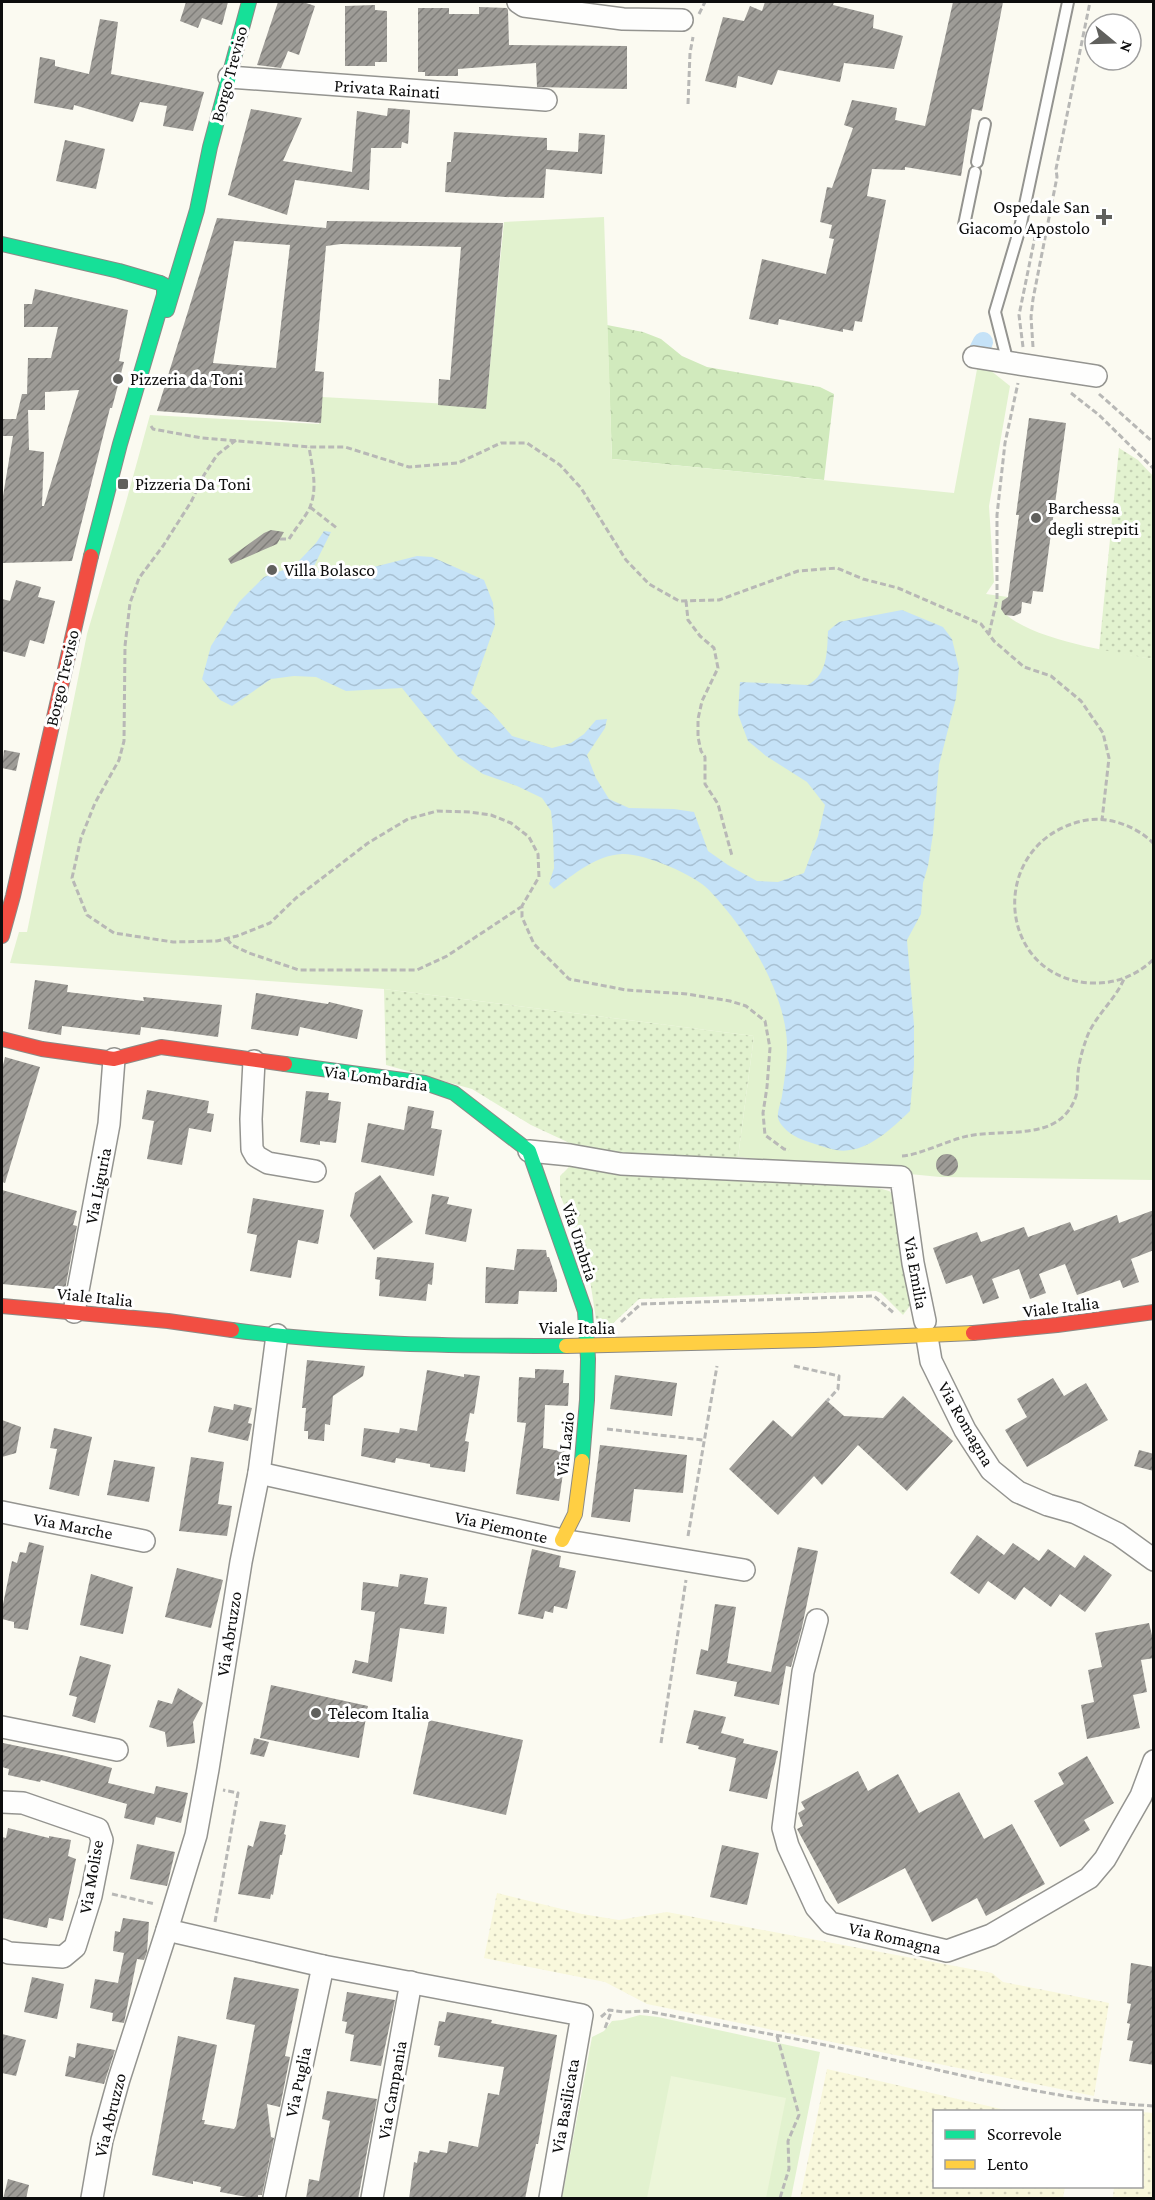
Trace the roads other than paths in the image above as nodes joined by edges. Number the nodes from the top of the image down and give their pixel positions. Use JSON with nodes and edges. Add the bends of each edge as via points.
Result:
{"nodes":[{"id":1,"x":249,"y":2,"type":"edge"},
{"id":2,"x":518,"y":2,"type":"edge"},
{"id":3,"x":1068,"y":2,"type":"edge"},
{"id":4,"x":691,"y":25,"type":"road end"},
{"id":5,"x":229,"y":77,"type":"junction"},
{"id":6,"x":546,"y":100,"type":"dead end"},
{"id":7,"x":984,"y":124,"type":"dead end"},
{"id":8,"x":210,"y":147,"type":"junction"},
{"id":9,"x":964,"y":225,"type":"dead end"},
{"id":10,"x":178,"y":226,"type":"dead end"},
{"id":11,"x":2,"y":244,"type":"edge"},
{"id":12,"x":182,"y":256,"type":"junction"},
{"id":13,"x":161,"y":278,"type":"junction"},
{"id":14,"x":974,"y":357,"type":"dead end"},
{"id":15,"x":1022,"y":365,"type":"junction"},
{"id":16,"x":1082,"y":381,"type":"road end"},
{"id":17,"x":127,"y":421,"type":"junction"},
{"id":18,"x":7,"y":894,"type":"edge"},
{"id":19,"x":2,"y":936,"type":"edge"},
{"id":20,"x":2,"y":1039,"type":"edge"},
{"id":21,"x":114,"y":1059,"type":"junction"},
{"id":22,"x":254,"y":1061,"type":"junction"},
{"id":23,"x":529,"y":1151,"type":"junction"},
{"id":24,"x":315,"y":1171,"type":"dead end"},
{"id":25,"x":2,"y":1306,"type":"edge"},
{"id":26,"x":74,"y":1312,"type":"junction"},
{"id":27,"x":1154,"y":1312,"type":"edge"},
{"id":28,"x":926,"y":1329,"type":"junction"},
{"id":29,"x":277,"y":1335,"type":"junction"},
{"id":30,"x":586,"y":1347,"type":"junction"},
{"id":31,"x":259,"y":1473,"type":"junction"},
{"id":32,"x":2,"y":1512,"type":"edge"},
{"id":33,"x":562,"y":1540,"type":"junction"},
{"id":34,"x":144,"y":1541,"type":"dead end"},
{"id":35,"x":1154,"y":1560,"type":"edge"},
{"id":36,"x":744,"y":1570,"type":"dead end"},
{"id":37,"x":817,"y":1620,"type":"dead end"},
{"id":38,"x":2,"y":1727,"type":"edge"},
{"id":39,"x":117,"y":1750,"type":"dead end"},
{"id":40,"x":1154,"y":1761,"type":"edge"},
{"id":41,"x":2,"y":1802,"type":"edge"},
{"id":42,"x":167,"y":1930,"type":"junction"},
{"id":43,"x":2,"y":1950,"type":"edge"},
{"id":44,"x":323,"y":1966,"type":"junction"},
{"id":45,"x":411,"y":1982,"type":"junction"},
{"id":46,"x":92,"y":2199,"type":"edge"},
{"id":47,"x":274,"y":2199,"type":"edge"},
{"id":48,"x":372,"y":2199,"type":"edge"},
{"id":49,"x":550,"y":2199,"type":"edge"}],
"edges":[{"from":1,"to":5,"type":"street","name":"Borgo Treviso"},
{"from":2,"to":4,"type":"street","via":[[524,6]]},
{"from":3,"to":15,"type":"lane","via":[[1020,228],[995,312]]},
{"from":5,"to":6,"type":"street","name":"Privata Rainati"},
{"from":5,"to":8,"type":"street","name":"Borgo Treviso"},
{"from":7,"to":9,"type":"lane"},
{"from":8,"to":10,"type":"street","name":"Borgo Treviso"},
{"from":8,"to":12,"type":"street","name":"Borgo Treviso","via":[[197,210]]},
{"from":11,"to":13,"type":"street"},
{"from":12,"to":13,"type":"street","name":"Borgo Treviso","via":[[167,280]]},
{"from":12,"to":17,"type":"street","name":"Borgo Treviso","via":[[144,387]]},
{"from":13,"to":17,"type":"street","name":"Borgo Treviso","via":[[132,384]]},
{"from":14,"to":15,"type":"street"},
{"from":15,"to":16,"type":"street"},
{"from":17,"to":18,"type":"street","name":"Borgo Treviso"},
{"from":18,"to":19,"type":"street","name":"Borgo Treviso"},
{"from":20,"to":21,"type":"street","name":"Via Lombardia"},
{"from":21,"to":22,"type":"street","name":"Via Lombardia","via":[[161,1047]]},
{"from":21,"to":26,"type":"street","name":"Via Liguria","via":[[109,1124]]},
{"from":22,"to":23,"type":"street","name":"Via Lombardia","via":[[424,1083],[454,1093]]},
{"from":22,"to":24,"type":"street","via":[[252,1149],[268,1163]]},
{"from":23,"to":28,"type":"street","name":"Via Emilia","via":[[621,1164],[901,1177]]},
{"from":23,"to":30,"type":"street","name":"Via Umbria","via":[[585,1311]]},
{"from":25,"to":26,"type":"street","name":"Viale Italia"},
{"from":26,"to":29,"type":"street","name":"Viale Italia"},
{"from":27,"to":28,"type":"street","name":"Viale Italia","via":[[1033,1329]]},
{"from":28,"to":30,"type":"street","name":"Viale Italia"},
{"from":28,"to":35,"type":"street","name":"Via Romagna","via":[[932,1361],[965,1430],[991,1470],[1018,1492],[1087,1518]]},
{"from":29,"to":30,"type":"street","name":"Viale Italia"},
{"from":29,"to":31,"type":"street","name":"Via Abruzzo"},
{"from":30,"to":33,"type":"street","name":"Via Lazio","via":[[584,1427],[575,1514]]},
{"from":31,"to":33,"type":"street","name":"Via Piemonte"},
{"from":31,"to":42,"type":"street","name":"Via Abruzzo","via":[[196,1835]]},
{"from":32,"to":34,"type":"street","name":"Via Marche"},
{"from":33,"to":36,"type":"street","name":"Via Piemonte"},
{"from":37,"to":40,"type":"street","name":"Via Romagna","via":[[803,1672],[783,1828],[816,1907],[830,1923],[947,1951],[991,1935],[1089,1878],[1140,1796]]},
{"from":38,"to":39,"type":"street"},
{"from":41,"to":43,"type":"street","name":"Via Molise","via":[[23,1803],[98,1829],[102,1840],[75,1947],[63,1957]]},
{"from":42,"to":44,"type":"street"},
{"from":42,"to":46,"type":"street","name":"Via Abruzzo","via":[[119,2079],[102,2140]]},
{"from":44,"to":45,"type":"street"},
{"from":44,"to":47,"type":"street","name":"Via Puglia"},
{"from":45,"to":48,"type":"street","name":"Via Campania"},
{"from":45,"to":49,"type":"street","name":"Via Basilicata","via":[[582,2015]]}]}
